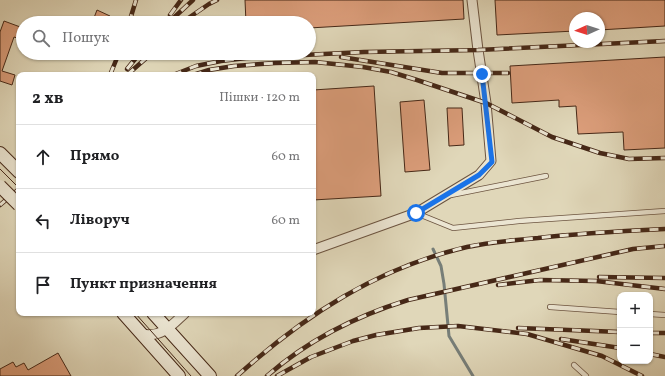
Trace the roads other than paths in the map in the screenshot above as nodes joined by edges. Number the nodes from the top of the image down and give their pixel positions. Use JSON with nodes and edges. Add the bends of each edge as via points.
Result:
{"nodes":[{"id":1,"x":472,"y":0,"type":"edge"},
{"id":2,"x":4,"y":157,"type":"edge"},
{"id":3,"x":16,"y":169,"type":"edge"},
{"id":4,"x":546,"y":176,"type":"dead end"},
{"id":5,"x":0,"y":186,"type":"edge"},
{"id":6,"x":445,"y":196,"type":"junction"},
{"id":7,"x":16,"y":202,"type":"edge"},
{"id":8,"x":665,"y":211,"type":"edge"},
{"id":9,"x":416,"y":213,"type":"junction"},
{"id":10,"x":316,"y":249,"type":"edge"},
{"id":11,"x":550,"y":307,"type":"dead end"},
{"id":12,"x":617,"y":312,"type":"edge"},
{"id":13,"x":653,"y":314,"type":"edge"},
{"id":14,"x":665,"y":315,"type":"edge"},
{"id":15,"x":126,"y":316,"type":"edge"},
{"id":16,"x":156,"y":316,"type":"edge"},
{"id":17,"x":182,"y":316,"type":"edge"},
{"id":18,"x":168,"y":330,"type":"junction"},
{"id":19,"x":142,"y":334,"type":"junction"},
{"id":20,"x":574,"y":365,"type":"dead end"},
{"id":21,"x":207,"y":372,"type":"edge"},
{"id":22,"x":180,"y":376,"type":"edge"},
{"id":23,"x":586,"y":376,"type":"edge"}],
"edges":[{"from":1,"to":6,"type":"street","via":[[492,162],[479,175]]},
{"from":2,"to":3,"type":"main road"},
{"from":4,"to":6,"type":"lane"},
{"from":5,"to":7,"type":"main road","bridge":true},
{"from":6,"to":9,"type":"street"},
{"from":8,"to":9,"type":"lane","via":[[453,228]]},
{"from":9,"to":10,"type":"street"},
{"from":11,"to":12,"type":"lane"},
{"from":13,"to":14,"type":"lane"},
{"from":15,"to":19,"type":"main road"},
{"from":16,"to":18,"type":"main road"},
{"from":17,"to":18,"type":"street"},
{"from":18,"to":19,"type":"street","via":[[154,335]]},
{"from":18,"to":21,"type":"main road"},
{"from":19,"to":22,"type":"main road"},
{"from":20,"to":23,"type":"lane"}]}
